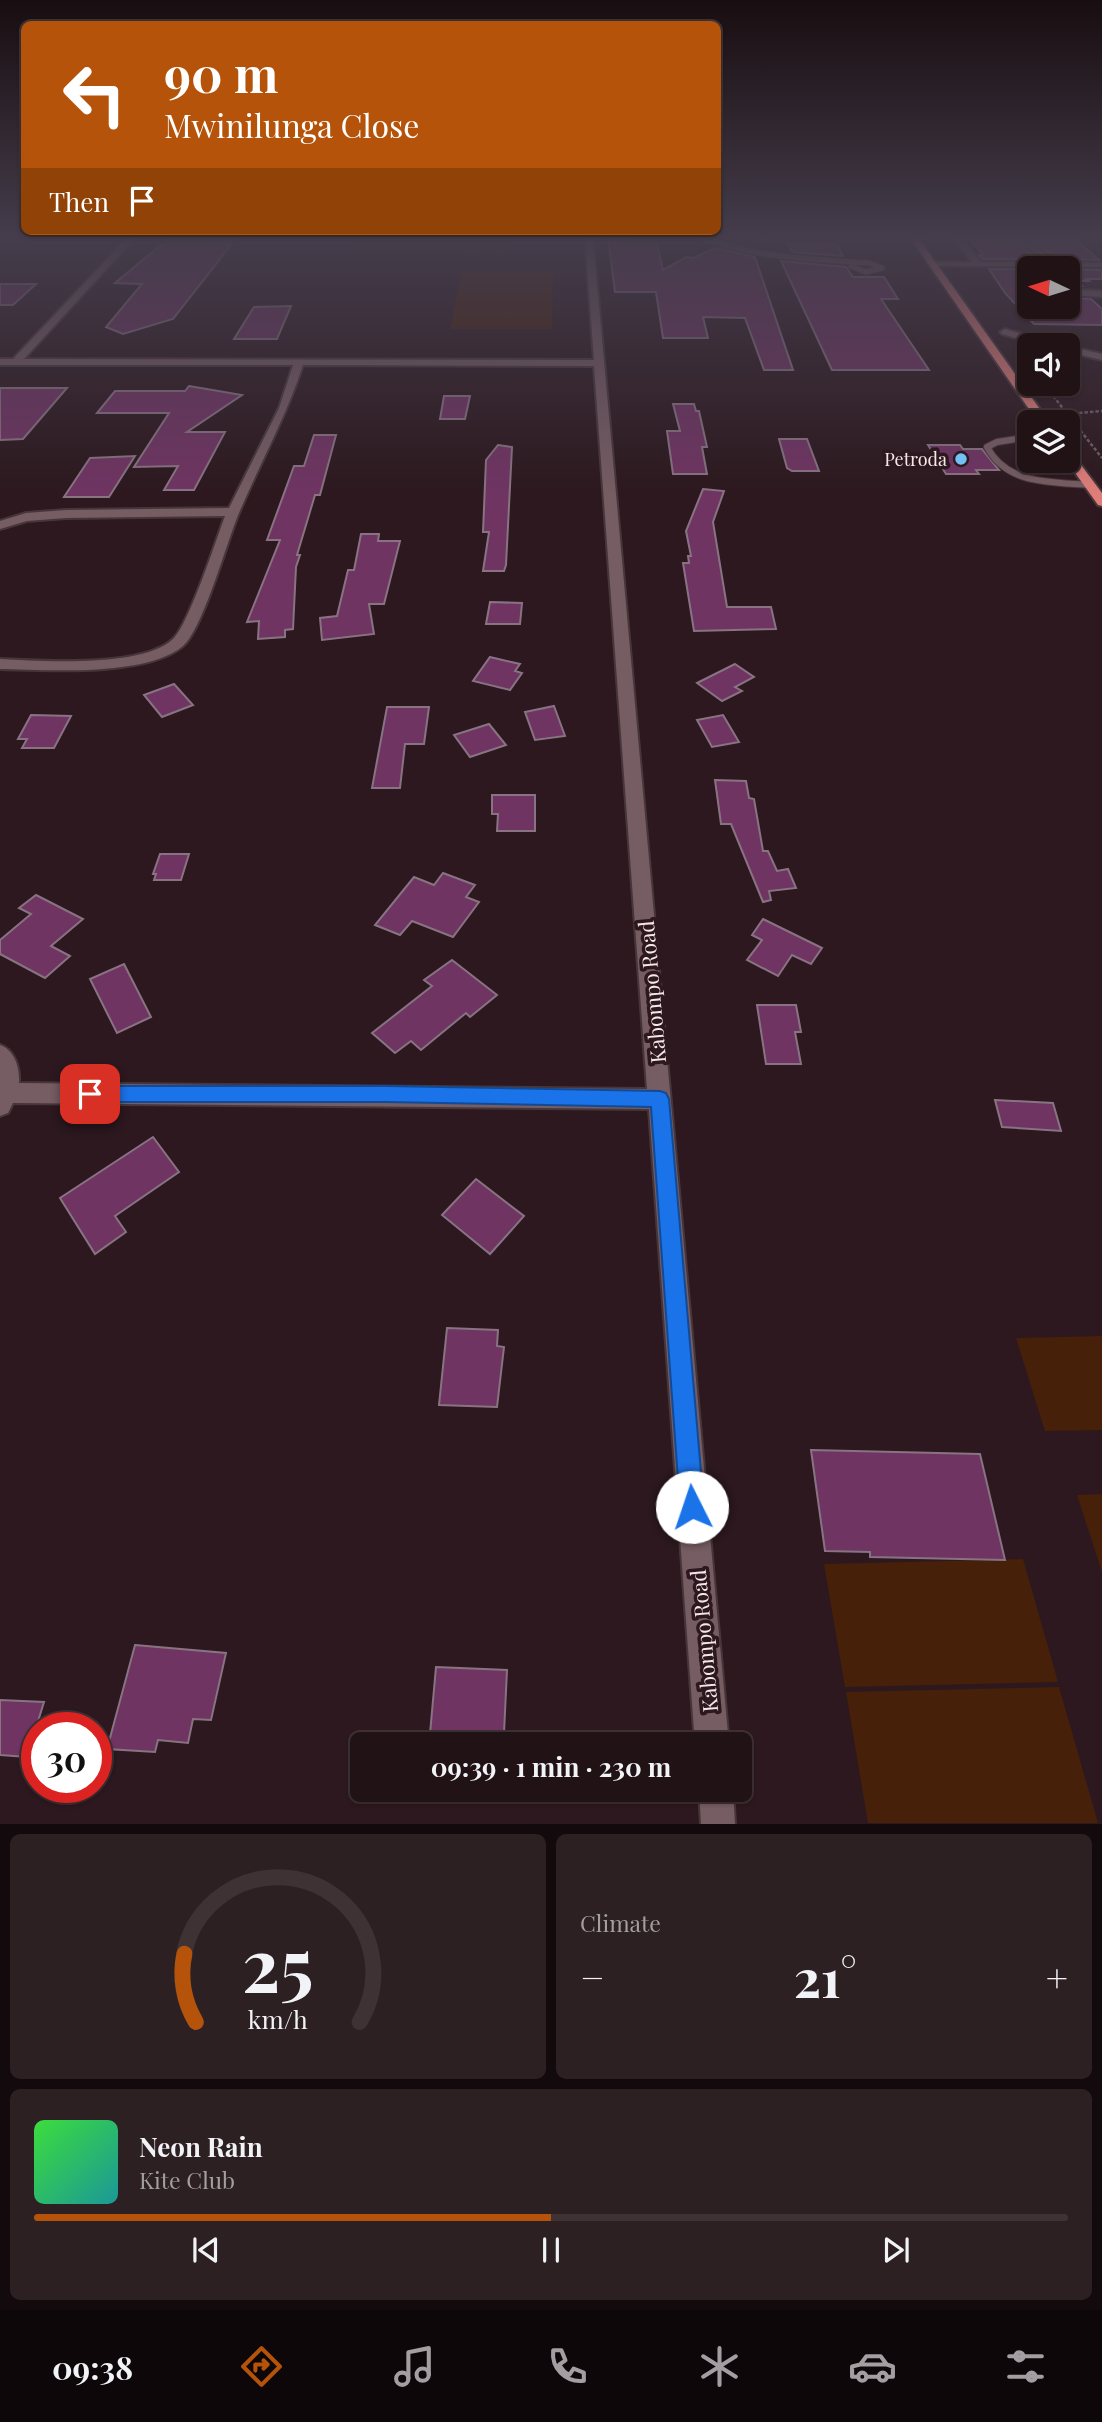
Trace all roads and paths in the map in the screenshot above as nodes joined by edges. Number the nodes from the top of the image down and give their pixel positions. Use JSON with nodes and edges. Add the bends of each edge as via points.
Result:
{"nodes":[{"id":1,"x":52,"y":324,"type":"edge"},
{"id":2,"x":597,"y":324,"type":"edge"},
{"id":3,"x":976,"y":324,"type":"edge"},
{"id":4,"x":1005,"y":332,"type":"dead end"},
{"id":5,"x":1017,"y":335,"type":"edge"},
{"id":6,"x":1080,"y":352,"type":"edge"},
{"id":7,"x":1102,"y":357,"type":"edge"},
{"id":8,"x":0,"y":362,"type":"edge"},
{"id":9,"x":17,"y":362,"type":"junction"},
{"id":10,"x":299,"y":363,"type":"junction"},
{"id":11,"x":600,"y":363,"type":"junction"},
{"id":12,"x":1053,"y":396,"type":"edge"},
{"id":13,"x":1036,"y":410,"type":"edge"},
{"id":14,"x":1065,"y":410,"type":"edge"},
{"id":15,"x":1102,"y":411,"type":"edge"},
{"id":16,"x":1080,"y":413,"type":"edge"},
{"id":17,"x":1080,"y":430,"type":"edge"},
{"id":18,"x":1017,"y":439,"type":"edge"},
{"id":19,"x":1102,"y":458,"type":"edge"},
{"id":20,"x":1080,"y":471,"type":"edge"},
{"id":21,"x":1090,"y":485,"type":"junction"},
{"id":22,"x":1102,"y":502,"type":"edge"},
{"id":23,"x":233,"y":512,"type":"junction"},
{"id":24,"x":0,"y":525,"type":"edge"},
{"id":25,"x":0,"y":664,"type":"edge"},
{"id":26,"x":0,"y":1054,"type":"edge"},
{"id":27,"x":4,"y":1099,"type":"edge"},
{"id":28,"x":660,"y":1099,"type":"junction"},
{"id":29,"x":711,"y":1732,"type":"edge"},
{"id":30,"x":717,"y":1802,"type":"edge"},
{"id":31,"x":719,"y":1824,"type":"edge"}],
"edges":[{"from":1,"to":9,"type":"street"},
{"from":2,"to":11,"type":"street","name":"Kabompo Road"},
{"from":3,"to":13,"type":"highway"},
{"from":4,"to":5,"type":"street"},
{"from":6,"to":7,"type":"street"},
{"from":8,"to":9,"type":"street"},
{"from":9,"to":10,"type":"street"},
{"from":10,"to":11,"type":"street"},
{"from":10,"to":23,"type":"street","via":[[284,408]]},
{"from":11,"to":28,"type":"street","name":"Kabompo Road"},
{"from":12,"to":14,"type":"path"},
{"from":15,"to":16,"type":"path"},
{"from":17,"to":19,"type":"path"},
{"from":18,"to":21,"type":"lane","via":[[987,447],[1000,469]]},
{"from":20,"to":21,"type":"highway"},
{"from":21,"to":22,"type":"highway"},
{"from":23,"to":24,"type":"street","via":[[66,514],[26,517]]},
{"from":23,"to":25,"type":"street","via":[[179,642],[158,655],[124,662]]},
{"from":26,"to":27,"type":"street","via":[[10,1072]]},
{"from":27,"to":28,"type":"street"},
{"from":28,"to":29,"type":"street","name":"Kabompo Road"},
{"from":30,"to":31,"type":"street"}]}
